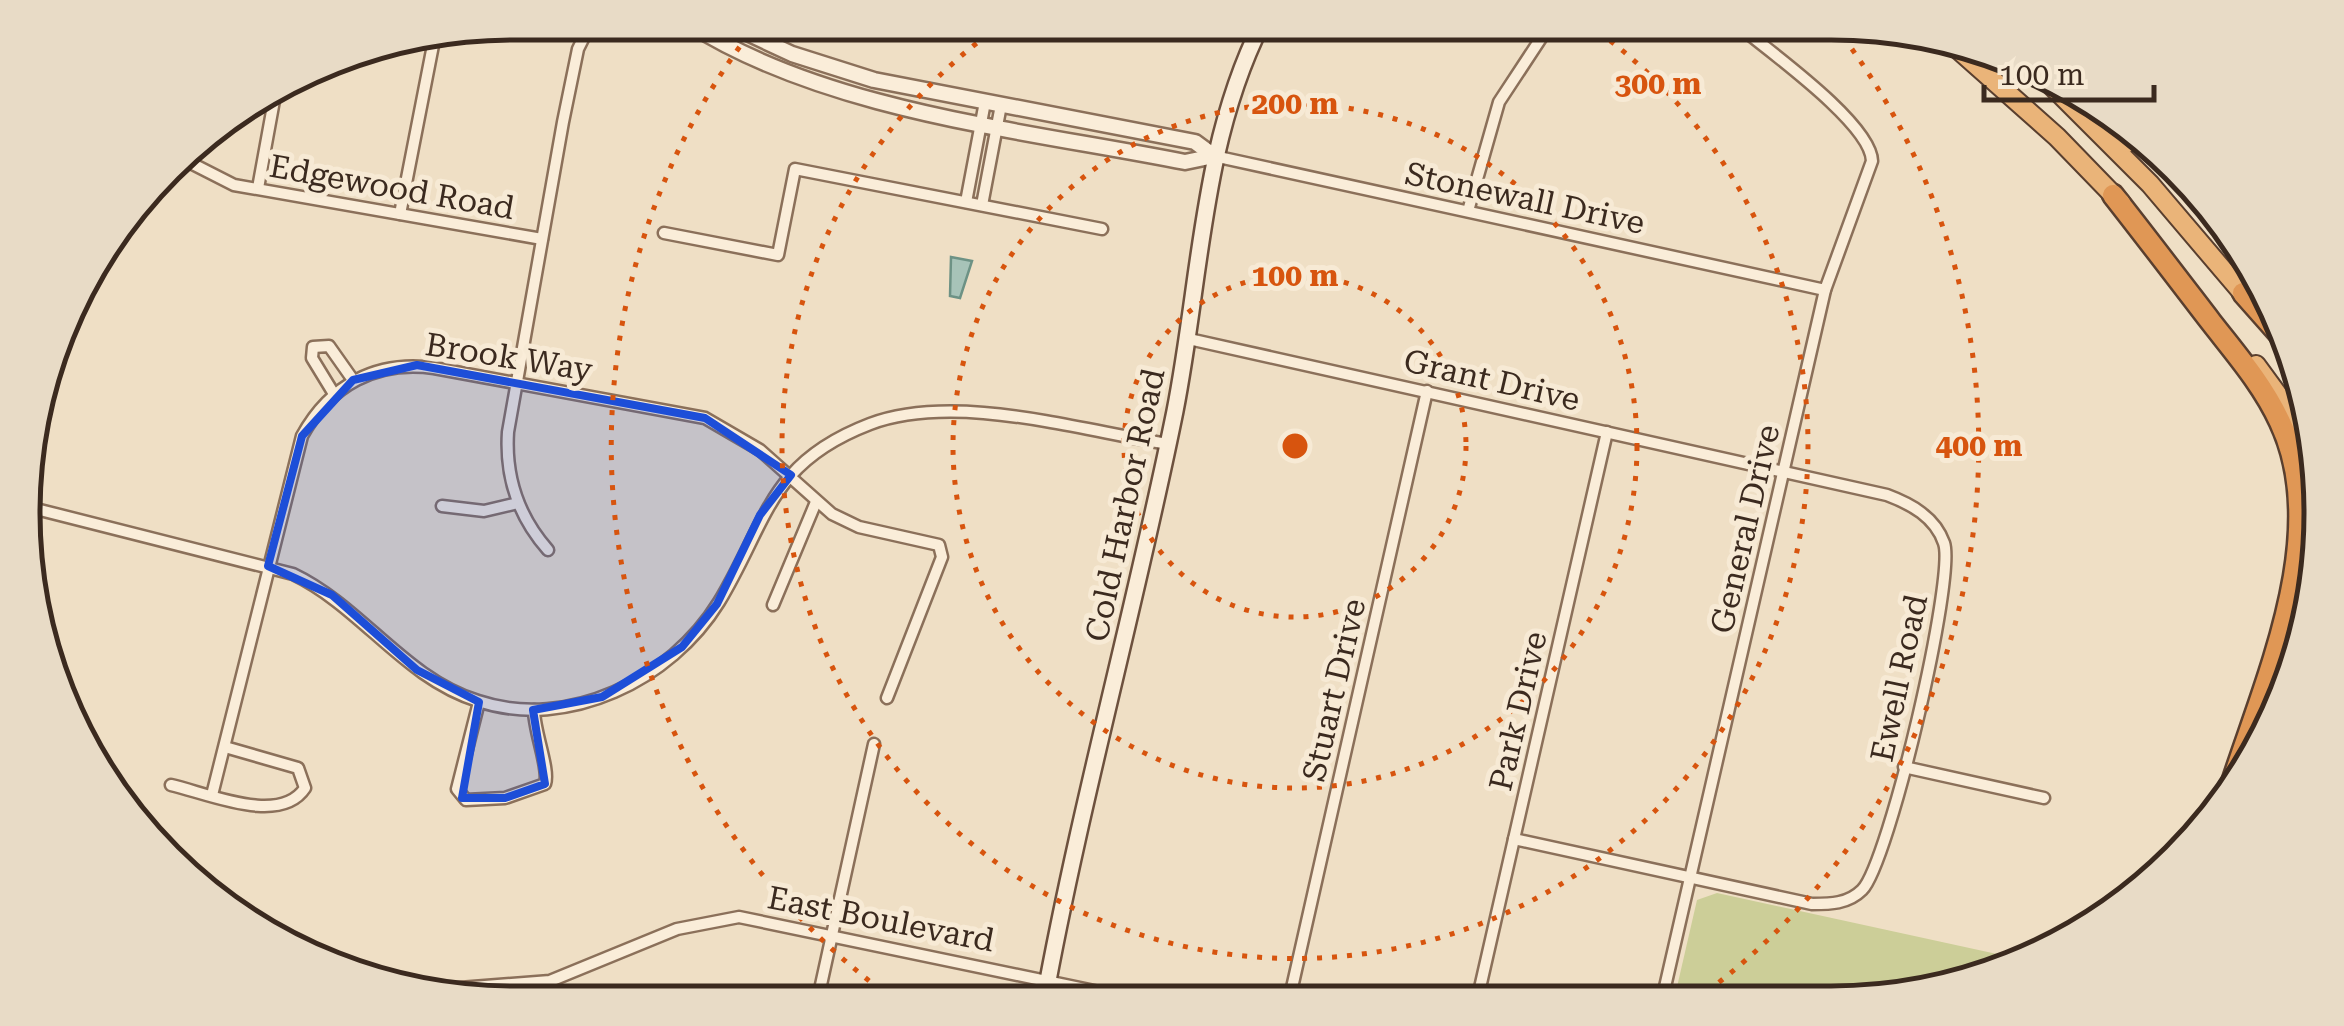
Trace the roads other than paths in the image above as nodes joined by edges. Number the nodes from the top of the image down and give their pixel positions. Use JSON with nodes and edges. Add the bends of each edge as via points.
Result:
{"nodes":[{"id":1,"x":582,"y":40,"type":"edge"},
{"id":2,"x":720,"y":40,"type":"edge"},
{"id":3,"x":767,"y":40,"type":"edge"},
{"id":4,"x":1253,"y":40,"type":"edge"},
{"id":5,"x":1539,"y":40,"type":"edge"},
{"id":6,"x":1756,"y":40,"type":"edge"},
{"id":7,"x":433,"y":47,"type":"edge"},
{"id":8,"x":1966,"y":60,"type":"edge"},
{"id":9,"x":1974,"y":62,"type":"edge"},
{"id":10,"x":1992,"y":78,"type":"junction"},
{"id":11,"x":993,"y":103,"type":"junction"},
{"id":12,"x":2068,"y":103,"type":"edge"},
{"id":13,"x":273,"y":105,"type":"edge"},
{"id":14,"x":989,"y":123,"type":"junction"},
{"id":15,"x":2122,"y":140,"type":"edge"},
{"id":16,"x":1214,"y":156,"type":"junction"},
{"id":17,"x":192,"y":166,"type":"edge"},
{"id":18,"x":258,"y":188,"type":"junction"},
{"id":19,"x":2113,"y":194,"type":"junction"},
{"id":20,"x":966,"y":202,"type":"junction"},
{"id":21,"x":982,"y":206,"type":"junction"},
{"id":22,"x":1468,"y":211,"type":"junction"},
{"id":23,"x":400,"y":214,"type":"junction"},
{"id":24,"x":1102,"y":229,"type":"dead end"},
{"id":25,"x":664,"y":233,"type":"dead end"},
{"id":26,"x":542,"y":240,"type":"junction"},
{"id":27,"x":2206,"y":247,"type":"junction"},
{"id":28,"x":1824,"y":290,"type":"junction"},
{"id":29,"x":2243,"y":293,"type":"junction"},
{"id":30,"x":2257,"y":309,"type":"edge"},
{"id":31,"x":2260,"y":314,"type":"edge"},
{"id":32,"x":1189,"y":339,"type":"junction"},
{"id":33,"x":353,"y":380,"type":"junction"},
{"id":34,"x":517,"y":382,"type":"junction"},
{"id":35,"x":1427,"y":391,"type":"junction"},
{"id":36,"x":334,"y":394,"type":"junction"},
{"id":37,"x":2294,"y":418,"type":"edge"},
{"id":38,"x":1607,"y":432,"type":"junction"},
{"id":39,"x":1168,"y":444,"type":"junction"},
{"id":40,"x":1784,"y":473,"type":"junction"},
{"id":41,"x":792,"y":475,"type":"junction"},
{"id":42,"x":816,"y":502,"type":"junction"},
{"id":43,"x":518,"y":503,"type":"junction"},
{"id":44,"x":442,"y":506,"type":"dead end"},
{"id":45,"x":40,"y":510,"type":"edge"},
{"id":46,"x":548,"y":550,"type":"dead end"},
{"id":47,"x":268,"y":566,"type":"junction"},
{"id":48,"x":773,"y":605,"type":"dead end"},
{"id":49,"x":886,"y":698,"type":"dead end"},
{"id":50,"x":479,"y":702,"type":"junction"},
{"id":51,"x":534,"y":710,"type":"junction"},
{"id":52,"x":874,"y":744,"type":"dead end"},
{"id":53,"x":2243,"y":745,"type":"edge"},
{"id":54,"x":225,"y":747,"type":"junction"},
{"id":55,"x":1904,"y":767,"type":"junction"},
{"id":56,"x":171,"y":785,"type":"dead end"},
{"id":57,"x":212,"y":795,"type":"junction"},
{"id":58,"x":2044,"y":798,"type":"dead end"},
{"id":59,"x":1514,"y":840,"type":"junction"},
{"id":60,"x":1691,"y":879,"type":"junction"},
{"id":61,"x":832,"y":933,"type":"junction"},
{"id":62,"x":1048,"y":979,"type":"junction"},
{"id":63,"x":494,"y":985,"type":"edge"},
{"id":64,"x":820,"y":986,"type":"edge"},
{"id":65,"x":1047,"y":986,"type":"edge"},
{"id":66,"x":1078,"y":986,"type":"edge"},
{"id":67,"x":1292,"y":986,"type":"edge"},
{"id":68,"x":1479,"y":986,"type":"edge"},
{"id":69,"x":1665,"y":986,"type":"edge"}],
"edges":[{"from":1,"to":26,"type":"street"},
{"from":2,"to":14,"type":"street","via":[[832,90]]},
{"from":3,"to":11,"type":"street","via":[[834,69]]},
{"from":4,"to":16,"type":"main road","name":"Cold Harbor Road","via":[[1233,83]]},
{"from":5,"to":22,"type":"street","via":[[1499,102]]},
{"from":6,"to":28,"type":"street","name":"General Drive","via":[[1853,124],[1872,153]]},
{"from":7,"to":23,"type":"street"},
{"from":8,"to":10,"type":"highway"},
{"from":9,"to":10,"type":"highway"},
{"from":10,"to":19,"type":"highway"},
{"from":11,"to":14,"type":"street"},
{"from":11,"to":16,"type":"street","via":[[1195,142]]},
{"from":12,"to":27,"type":"highway"},
{"from":13,"to":18,"type":"street"},
{"from":14,"to":16,"type":"street","via":[[1185,162]]},
{"from":14,"to":20,"type":"street"},
{"from":14,"to":21,"type":"street"},
{"from":15,"to":27,"type":"highway"},
{"from":16,"to":22,"type":"street","name":"Stonewall Drive"},
{"from":16,"to":32,"type":"main road","name":"Cold Harbor Road"},
{"from":17,"to":18,"type":"street","name":"Edgewood Road"},
{"from":18,"to":23,"type":"street","name":"Edgewood Road"},
{"from":19,"to":37,"type":"highway"},
{"from":19,"to":53,"type":"highway","via":[[2256,381],[2282,426],[2294,465],[2300,516],[2293,580]]},
{"from":20,"to":21,"type":"street"},
{"from":20,"to":25,"type":"street","via":[[795,168],[778,256]]},
{"from":21,"to":24,"type":"street"},
{"from":22,"to":28,"type":"street","name":"Stonewall Drive"},
{"from":23,"to":26,"type":"street","name":"Edgewood Road"},
{"from":26,"to":34,"type":"street"},
{"from":27,"to":29,"type":"highway"},
{"from":28,"to":40,"type":"street","name":"General Drive"},
{"from":29,"to":30,"type":"highway"},
{"from":29,"to":31,"type":"highway"},
{"from":32,"to":35,"type":"street","name":"Grant Drive"},
{"from":32,"to":39,"type":"main road","name":"Cold Harbor Road"},
{"from":33,"to":34,"type":"street","name":"Brook Way","via":[[417,366]]},
{"from":33,"to":36,"type":"street","name":"Brook Way"},
{"from":33,"to":36,"type":"street","via":[[328,346],[313,347],[312,358]]},
{"from":34,"to":41,"type":"street","name":"Brook Way","via":[[705,418]]},
{"from":34,"to":43,"type":"street","via":[[507,448]]},
{"from":35,"to":38,"type":"street","name":"Grant Drive"},
{"from":35,"to":67,"type":"street","name":"Stuart Drive"},
{"from":36,"to":47,"type":"street","name":"Brook Way","via":[[296,452]]},
{"from":38,"to":40,"type":"street","name":"Grant Drive"},
{"from":38,"to":59,"type":"street","name":"Park Drive"},
{"from":39,"to":41,"type":"street","via":[[973,411],[922,412],[850,433]]},
{"from":39,"to":62,"type":"main road","name":"Cold Harbor Road"},
{"from":40,"to":55,"type":"street","name":"Ewell Road","via":[[1903,501],[1931,521],[1944,542],[1941,604]]},
{"from":40,"to":60,"type":"street","name":"General Drive"},
{"from":41,"to":42,"type":"street","name":"Brook Way"},
{"from":41,"to":51,"type":"street","via":[[760,515],[717,604],[682,646],[646,675],[602,697]]},
{"from":42,"to":48,"type":"street"},
{"from":42,"to":49,"type":"street","name":"Brook Way","via":[[860,527],[934,542],[942,550]]},
{"from":43,"to":44,"type":"street","via":[[484,511]]},
{"from":43,"to":46,"type":"street"},
{"from":45,"to":47,"type":"street"},
{"from":47,"to":50,"type":"street","via":[[332,595],[417,670]]},
{"from":47,"to":54,"type":"street","name":"Brook Way"},
{"from":50,"to":51,"type":"street"},
{"from":50,"to":51,"type":"street","via":[[457,789],[466,800],[505,798],[546,784]]},
{"from":52,"to":61,"type":"street"},
{"from":54,"to":57,"type":"street","name":"Brook Way"},
{"from":54,"to":57,"type":"street","via":[[298,768],[305,788],[275,807]]},
{"from":55,"to":58,"type":"street"},
{"from":55,"to":60,"type":"street","name":"Ewell Road","via":[[1884,850],[1861,891],[1833,904]]},
{"from":56,"to":57,"type":"street"},
{"from":59,"to":60,"type":"street","name":"Ewell Road"},
{"from":59,"to":68,"type":"street","name":"Park Drive"},
{"from":60,"to":69,"type":"street","name":"General Drive"},
{"from":61,"to":62,"type":"street","name":"East Boulevard"},
{"from":61,"to":63,"type":"street","name":"East Boulevard","via":[[764,919],[718,918],[550,981]]},
{"from":61,"to":64,"type":"street"},
{"from":62,"to":65,"type":"main road","name":"Cold Harbor Road"},
{"from":62,"to":66,"type":"street","name":"East Boulevard"}]}
